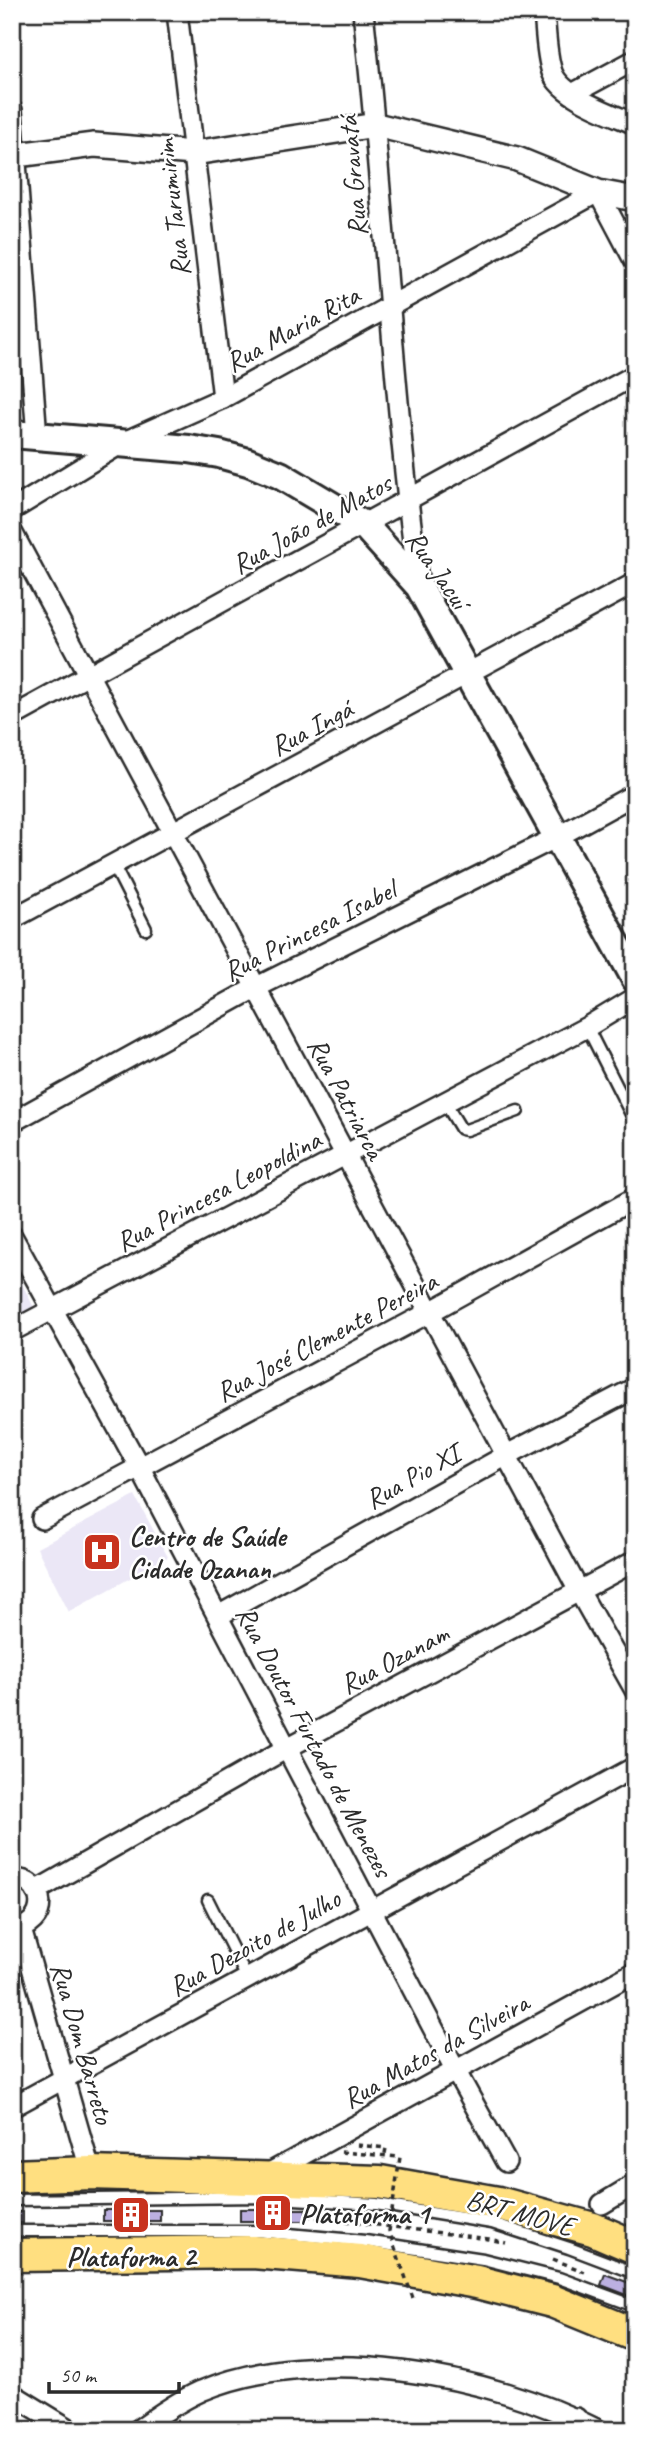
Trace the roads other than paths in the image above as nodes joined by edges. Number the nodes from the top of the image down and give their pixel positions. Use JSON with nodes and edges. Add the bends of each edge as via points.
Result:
{"nodes":[{"id":1,"x":177,"y":12,"type":"edge"},
{"id":2,"x":363,"y":12,"type":"edge"},
{"id":3,"x":544,"y":12,"type":"edge"},
{"id":4,"x":635,"y":60,"type":"edge"},
{"id":5,"x":572,"y":94,"type":"junction"},
{"id":6,"x":12,"y":110,"type":"edge"},
{"id":7,"x":635,"y":124,"type":"edge"},
{"id":8,"x":376,"y":125,"type":"junction"},
{"id":9,"x":194,"y":153,"type":"junction"},
{"id":10,"x":15,"y":156,"type":"edge"},
{"id":11,"x":598,"y":192,"type":"junction"},
{"id":12,"x":635,"y":199,"type":"edge"},
{"id":13,"x":635,"y":262,"type":"edge"},
{"id":14,"x":391,"y":304,"type":"junction"},
{"id":15,"x":635,"y":375,"type":"edge"},
{"id":16,"x":222,"y":398,"type":"junction"},
{"id":17,"x":25,"y":436,"type":"edge"},
{"id":18,"x":122,"y":443,"type":"junction"},
{"id":19,"x":407,"y":502,"type":"junction"},
{"id":20,"x":12,"y":510,"type":"edge"},
{"id":21,"x":365,"y":525,"type":"junction"},
{"id":22,"x":12,"y":531,"type":"edge"},
{"id":23,"x":635,"y":583,"type":"edge"},
{"id":24,"x":419,"y":586,"type":"junction"},
{"id":25,"x":469,"y":674,"type":"junction"},
{"id":26,"x":90,"y":676,"type":"junction"},
{"id":27,"x":12,"y":717,"type":"edge"},
{"id":28,"x":635,"y":794,"type":"edge"},
{"id":29,"x":173,"y":831,"type":"junction"},
{"id":30,"x":556,"y":837,"type":"junction"},
{"id":31,"x":113,"y":864,"type":"junction"},
{"id":32,"x":12,"y":919,"type":"edge"},
{"id":33,"x":146,"y":929,"type":"dead end"},
{"id":34,"x":635,"y":978,"type":"edge"},
{"id":35,"x":255,"y":988,"type":"junction"},
{"id":36,"x":635,"y":998,"type":"edge"},
{"id":37,"x":587,"y":1027,"type":"junction"},
{"id":38,"x":444,"y":1101,"type":"junction"},
{"id":39,"x":518,"y":1111,"type":"dead end"},
{"id":40,"x":12,"y":1122,"type":"edge"},
{"id":41,"x":635,"y":1122,"type":"edge"},
{"id":42,"x":345,"y":1154,"type":"junction"},
{"id":43,"x":635,"y":1198,"type":"edge"},
{"id":44,"x":12,"y":1237,"type":"edge"},
{"id":45,"x":52,"y":1310,"type":"junction"},
{"id":46,"x":430,"y":1312,"type":"junction"},
{"id":47,"x":12,"y":1331,"type":"edge"},
{"id":48,"x":635,"y":1388,"type":"edge"},
{"id":49,"x":507,"y":1455,"type":"junction"},
{"id":50,"x":140,"y":1468,"type":"junction"},
{"id":51,"x":42,"y":1519,"type":"dead end"},
{"id":52,"x":635,"y":1560,"type":"edge"},
{"id":53,"x":579,"y":1591,"type":"junction"},
{"id":54,"x":218,"y":1616,"type":"junction"},
{"id":55,"x":635,"y":1690,"type":"edge"},
{"id":56,"x":287,"y":1748,"type":"junction"},
{"id":57,"x":635,"y":1767,"type":"edge"},
{"id":58,"x":12,"y":1879,"type":"edge"},
{"id":59,"x":36,"y":1891,"type":"junction"},
{"id":60,"x":208,"y":1900,"type":"dead end"},
{"id":61,"x":372,"y":1909,"type":"junction"},
{"id":62,"x":16,"y":1929,"type":"edge"},
{"id":63,"x":635,"y":1972,"type":"edge"},
{"id":64,"x":247,"y":1978,"type":"junction"},
{"id":65,"x":456,"y":2070,"type":"junction"},
{"id":66,"x":63,"y":2078,"type":"junction"},
{"id":67,"x":12,"y":2107,"type":"edge"},
{"id":68,"x":506,"y":2162,"type":"dead end"},
{"id":69,"x":91,"y":2173,"type":"junction"},
{"id":70,"x":12,"y":2176,"type":"edge"},
{"id":71,"x":262,"y":2177,"type":"junction"},
{"id":72,"x":635,"y":2184,"type":"edge"},
{"id":73,"x":12,"y":2200,"type":"edge"},
{"id":74,"x":602,"y":2204,"type":"dead end"},
{"id":75,"x":12,"y":2231,"type":"edge"},
{"id":76,"x":635,"y":2247,"type":"edge"},
{"id":77,"x":12,"y":2255,"type":"edge"},
{"id":78,"x":635,"y":2273,"type":"edge"},
{"id":79,"x":635,"y":2306,"type":"edge"},
{"id":80,"x":635,"y":2335,"type":"edge"},
{"id":81,"x":12,"y":2394,"type":"edge"},
{"id":82,"x":576,"y":2418,"type":"junction"},
{"id":83,"x":71,"y":2430,"type":"edge"},
{"id":84,"x":138,"y":2430,"type":"edge"},
{"id":85,"x":552,"y":2430,"type":"edge"},
{"id":86,"x":598,"y":2430,"type":"edge"}],
"edges":[{"from":1,"to":9,"type":"street","name":"Rua Tarumirim"},
{"from":2,"to":8,"type":"street","name":"Rua Gravatá"},
{"from":3,"to":5,"type":"street","via":[[553,74]]},
{"from":4,"to":5,"type":"street"},
{"from":5,"to":7,"type":"street"},
{"from":6,"to":10,"type":"street"},
{"from":8,"to":9,"type":"street"},
{"from":8,"to":11,"type":"street","via":[[517,159]]},
{"from":8,"to":14,"type":"street","name":"Rua Gravatá"},
{"from":9,"to":10,"type":"street","via":[[94,145]]},
{"from":9,"to":16,"type":"street","name":"Rua Tarumirim"},
{"from":10,"to":17,"type":"street"},
{"from":11,"to":12,"type":"street"},
{"from":11,"to":13,"type":"street"},
{"from":11,"to":14,"type":"street","name":"Rua Maria Rita"},
{"from":14,"to":16,"type":"street","name":"Rua Maria Rita"},
{"from":14,"to":19,"type":"street","name":"Rua Gravatá"},
{"from":15,"to":19,"type":"street","name":"Rua João de Matos"},
{"from":16,"to":18,"type":"street","name":"Rua Maria Rita"},
{"from":17,"to":18,"type":"main road","name":"Rua Jacuí"},
{"from":18,"to":20,"type":"street","name":"Rua Maria Rita"},
{"from":18,"to":21,"type":"main road","name":"Rua Jacuí","via":[[189,449],[248,462],[280,475]]},
{"from":19,"to":21,"type":"street","name":"Rua João de Matos"},
{"from":19,"to":24,"type":"street","name":"Rua Gravatá"},
{"from":21,"to":24,"type":"main road","name":"Rua Jacuí"},
{"from":21,"to":26,"type":"street","name":"Rua João de Matos"},
{"from":22,"to":26,"type":"street","name":"Rua Patriarca"},
{"from":23,"to":25,"type":"street","name":"Rua Ingá"},
{"from":24,"to":25,"type":"main road","name":"Rua Jacuí"},
{"from":25,"to":29,"type":"street","name":"Rua Ingá"},
{"from":25,"to":30,"type":"main road","name":"Rua Jacuí"},
{"from":26,"to":27,"type":"street","name":"Rua João de Matos"},
{"from":26,"to":29,"type":"street","name":"Rua Patriarca"},
{"from":28,"to":30,"type":"street","name":"Rua Princesa Isabel"},
{"from":29,"to":31,"type":"street","name":"Rua Ingá"},
{"from":29,"to":35,"type":"street","name":"Rua Patriarca"},
{"from":30,"to":34,"type":"main road","name":"Rua Jacuí"},
{"from":30,"to":35,"type":"street","name":"Rua Princesa Isabel"},
{"from":31,"to":32,"type":"street","name":"Rua Ingá"},
{"from":31,"to":33,"type":"lane"},
{"from":35,"to":40,"type":"street","name":"Rua Princesa Isabel"},
{"from":35,"to":42,"type":"street","name":"Rua Patriarca"},
{"from":36,"to":37,"type":"street","name":"Rua Princesa Leopoldina"},
{"from":37,"to":38,"type":"street","name":"Rua Princesa Leopoldina"},
{"from":37,"to":41,"type":"lane"},
{"from":38,"to":39,"type":"lane","via":[[466,1130]]},
{"from":38,"to":42,"type":"street","name":"Rua Princesa Leopoldina"},
{"from":42,"to":45,"type":"street","name":"Rua Princesa Leopoldina"},
{"from":42,"to":46,"type":"street","name":"Rua Patriarca"},
{"from":43,"to":46,"type":"street","name":"Rua José Clemente Pereira"},
{"from":44,"to":45,"type":"street","name":"Rua Doutor Furtado de Menezes"},
{"from":45,"to":47,"type":"street","name":"Rua Princesa Leopoldina"},
{"from":45,"to":50,"type":"street","name":"Rua Doutor Furtado de Menezes"},
{"from":46,"to":49,"type":"street","name":"Rua Patriarca"},
{"from":46,"to":50,"type":"street","name":"Rua José Clemente Pereira"},
{"from":48,"to":49,"type":"street","name":"Rua Pio XI"},
{"from":49,"to":53,"type":"street","name":"Rua Patriarca"},
{"from":49,"to":54,"type":"street","name":"Rua Pio XI"},
{"from":50,"to":51,"type":"street","name":"Rua José Clemente Pereira"},
{"from":50,"to":54,"type":"street","name":"Rua Doutor Furtado de Menezes"},
{"from":52,"to":53,"type":"street","name":"Rua Ozanam"},
{"from":53,"to":55,"type":"street","name":"Rua Patriarca"},
{"from":53,"to":56,"type":"street","name":"Rua Ozanam"},
{"from":54,"to":56,"type":"street","name":"Rua Doutor Furtado de Menezes"},
{"from":56,"to":59,"type":"street","name":"Rua Ozanam"},
{"from":56,"to":61,"type":"street","name":"Rua Doutor Furtado de Menezes"},
{"from":57,"to":61,"type":"street","name":"Rua Dezoito de Julho"},
{"from":58,"to":59,"type":"street","via":[[24,1880]]},
{"from":59,"to":62,"type":"street","via":[[38,1914]]},
{"from":60,"to":64,"type":"lane"},
{"from":61,"to":64,"type":"street","name":"Rua Dezoito de Julho"},
{"from":61,"to":65,"type":"street","name":"Rua Doutor Furtado de Menezes"},
{"from":62,"to":66,"type":"street","name":"Rua Dom Barreto"},
{"from":63,"to":65,"type":"street","name":"Rua Matos da Silveira"},
{"from":64,"to":66,"type":"street","name":"Rua Dezoito de Julho"},
{"from":65,"to":68,"type":"street","name":"Rua Doutor Furtado de Menezes"},
{"from":65,"to":71,"type":"street","name":"Rua Matos da Silveira"},
{"from":66,"to":67,"type":"street","name":"Rua Dezoito de Julho"},
{"from":66,"to":69,"type":"street","name":"Rua Dom Barreto"},
{"from":69,"to":70,"type":"highway"},
{"from":69,"to":71,"type":"highway"},
{"from":71,"to":76,"type":"highway","via":[[380,2182],[439,2191],[569,2223]]},
{"from":72,"to":74,"type":"street"},
{"from":73,"to":78,"type":"lane","name":"BRT MOVE","via":[[261,2197],[376,2204],[492,2223]]},
{"from":75,"to":79,"type":"lane","name":"BRT MOVE","via":[[256,2231],[365,2241],[483,2259],[559,2278]]},
{"from":77,"to":80,"type":"highway","via":[[253,2252],[360,2261],[552,2301]]},
{"from":81,"to":83,"type":"street"},
{"from":82,"to":84,"type":"street","via":[[490,2388],[420,2373],[345,2366],[275,2372],[201,2391]]},
{"from":82,"to":85,"type":"street"},
{"from":82,"to":86,"type":"street"}]}
